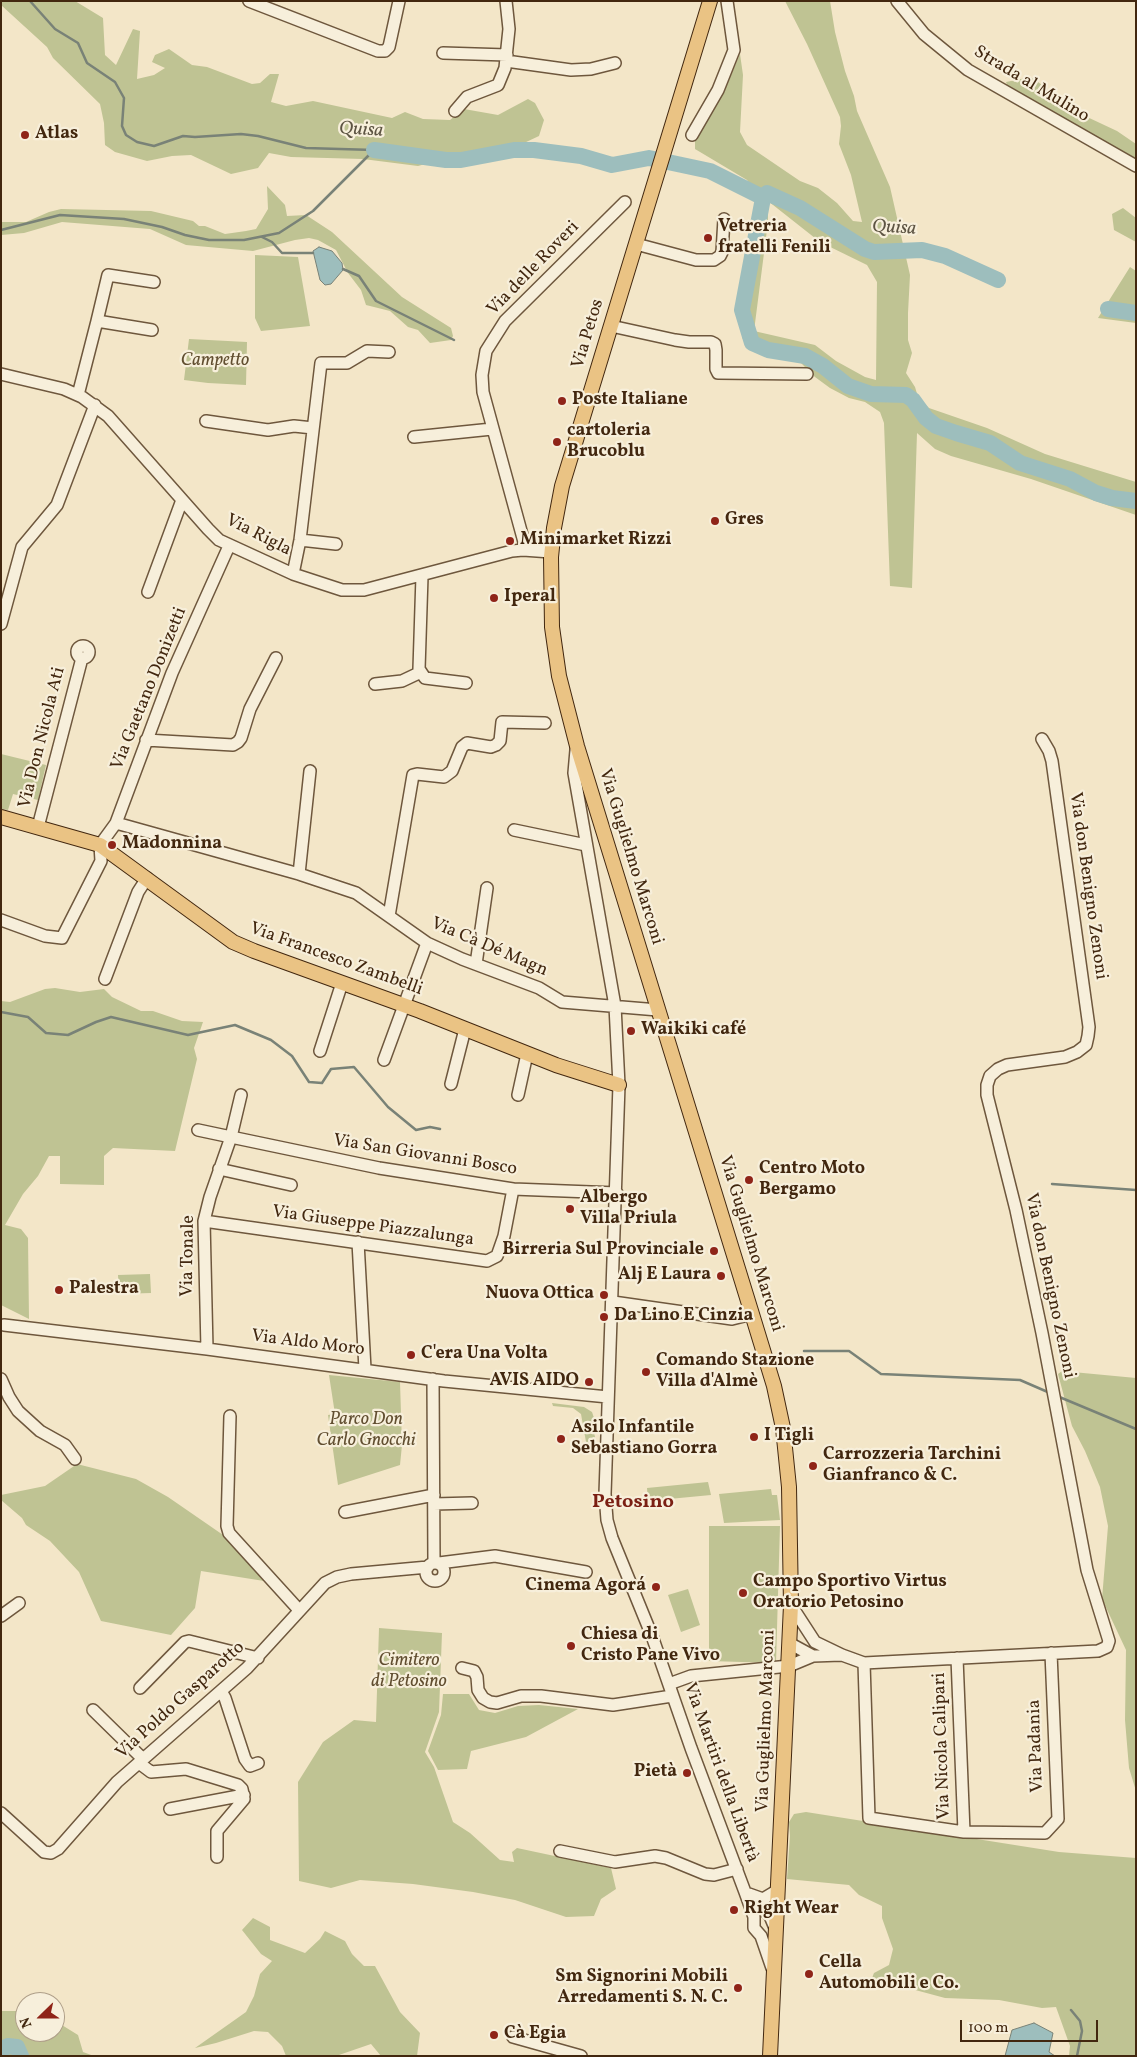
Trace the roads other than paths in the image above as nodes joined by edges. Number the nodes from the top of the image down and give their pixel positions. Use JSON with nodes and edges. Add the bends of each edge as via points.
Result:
{"nodes":[{"id":1,"x":249,"y":1,"type":"edge"},
{"id":2,"x":399,"y":1,"type":"edge"},
{"id":3,"x":506,"y":1,"type":"edge"},
{"id":4,"x":710,"y":1,"type":"edge"},
{"id":5,"x":727,"y":1,"type":"edge"},
{"id":6,"x":897,"y":1,"type":"edge"},
{"id":7,"x":443,"y":53,"type":"dead end"},
{"id":8,"x":506,"y":58,"type":"junction"},
{"id":9,"x":615,"y":63,"type":"dead end"},
{"id":10,"x":455,"y":111,"type":"dead end"},
{"id":11,"x":692,"y":135,"type":"dead end"},
{"id":12,"x":1136,"y":166,"type":"edge"},
{"id":13,"x":625,"y":202,"type":"dead end"},
{"id":14,"x":724,"y":219,"type":"dead end"},
{"id":15,"x":636,"y":244,"type":"junction"},
{"id":16,"x":154,"y":282,"type":"dead end"},
{"id":17,"x":97,"y":321,"type":"junction"},
{"id":18,"x":611,"y":326,"type":"junction"},
{"id":19,"x":152,"y":330,"type":"dead end"},
{"id":20,"x":389,"y":352,"type":"dead end"},
{"id":21,"x":1,"y":374,"type":"edge"},
{"id":22,"x":807,"y":374,"type":"dead end"},
{"id":23,"x":78,"y":395,"type":"junction"},
{"id":24,"x":95,"y":405,"type":"junction"},
{"id":25,"x":206,"y":421,"type":"dead end"},
{"id":26,"x":313,"y":428,"type":"junction"},
{"id":27,"x":492,"y":429,"type":"junction"},
{"id":28,"x":414,"y":437,"type":"dead end"},
{"id":29,"x":182,"y":500,"type":"junction"},
{"id":30,"x":300,"y":540,"type":"junction"},
{"id":31,"x":336,"y":544,"type":"dead end"},
{"id":32,"x":230,"y":546,"type":"junction"},
{"id":33,"x":523,"y":550,"type":"junction"},
{"id":34,"x":551,"y":552,"type":"junction"},
{"id":35,"x":293,"y":574,"type":"junction"},
{"id":36,"x":422,"y":576,"type":"junction"},
{"id":37,"x":148,"y":592,"type":"dead end"},
{"id":38,"x":1,"y":624,"type":"edge"},
{"id":39,"x":82,"y":658,"type":"dead end"},
{"id":40,"x":276,"y":658,"type":"dead end"},
{"id":41,"x":421,"y":672,"type":"junction"},
{"id":42,"x":466,"y":683,"type":"dead end"},
{"id":43,"x":375,"y":684,"type":"dead end"},
{"id":44,"x":545,"y":724,"type":"dead end"},
{"id":45,"x":1042,"y":738,"type":"dead end"},
{"id":46,"x":146,"y":740,"type":"junction"},
{"id":47,"x":576,"y":746,"type":"junction"},
{"id":48,"x":310,"y":770,"type":"dead end"},
{"id":49,"x":590,"y":792,"type":"junction"},
{"id":50,"x":580,"y":810,"type":"junction"},
{"id":51,"x":1,"y":817,"type":"edge"},
{"id":52,"x":116,"y":823,"type":"junction"},
{"id":53,"x":38,"y":827,"type":"junction"},
{"id":54,"x":514,"y":830,"type":"dead end"},
{"id":55,"x":100,"y":845,"type":"junction"},
{"id":56,"x":586,"y":845,"type":"junction"},
{"id":57,"x":299,"y":874,"type":"junction"},
{"id":58,"x":146,"y":878,"type":"junction"},
{"id":59,"x":487,"y":888,"type":"dead end"},
{"id":60,"x":389,"y":916,"type":"junction"},
{"id":61,"x":1,"y":920,"type":"edge"},
{"id":62,"x":427,"y":943,"type":"junction"},
{"id":63,"x":476,"y":964,"type":"junction"},
{"id":64,"x":105,"y":979,"type":"dead end"},
{"id":65,"x":342,"y":983,"type":"junction"},
{"id":66,"x":405,"y":1006,"type":"junction"},
{"id":67,"x":615,"y":1006,"type":"junction"},
{"id":68,"x":658,"y":1010,"type":"junction"},
{"id":69,"x":465,"y":1029,"type":"junction"},
{"id":70,"x":320,"y":1051,"type":"dead end"},
{"id":71,"x":527,"y":1054,"type":"junction"},
{"id":72,"x":384,"y":1060,"type":"dead end"},
{"id":73,"x":451,"y":1084,"type":"dead end"},
{"id":74,"x":619,"y":1085,"type":"junction"},
{"id":75,"x":241,"y":1095,"type":"dead end"},
{"id":76,"x":518,"y":1095,"type":"dead end"},
{"id":77,"x":198,"y":1130,"type":"dead end"},
{"id":78,"x":230,"y":1137,"type":"junction"},
{"id":79,"x":219,"y":1169,"type":"junction"},
{"id":80,"x":292,"y":1185,"type":"dead end"},
{"id":81,"x":512,"y":1189,"type":"junction"},
{"id":82,"x":617,"y":1193,"type":"junction"},
{"id":83,"x":204,"y":1221,"type":"junction"},
{"id":84,"x":358,"y":1242,"type":"junction"},
{"id":85,"x":613,"y":1302,"type":"junction"},
{"id":86,"x":752,"y":1314,"type":"junction"},
{"id":87,"x":2,"y":1325,"type":"edge"},
{"id":88,"x":207,"y":1349,"type":"junction"},
{"id":89,"x":365,"y":1369,"type":"junction"},
{"id":90,"x":1,"y":1378,"type":"edge"},
{"id":91,"x":433,"y":1379,"type":"junction"},
{"id":92,"x":608,"y":1397,"type":"junction"},
{"id":93,"x":230,"y":1416,"type":"dead end"},
{"id":94,"x":75,"y":1459,"type":"dead end"},
{"id":95,"x":434,"y":1499,"type":"junction"},
{"id":96,"x":472,"y":1503,"type":"dead end"},
{"id":97,"x":345,"y":1512,"type":"dead end"},
{"id":98,"x":432,"y":1568,"type":"junction"},
{"id":99,"x":586,"y":1572,"type":"dead end"},
{"id":100,"x":18,"y":1603,"type":"dead end"},
{"id":101,"x":791,"y":1604,"type":"junction"},
{"id":102,"x":299,"y":1610,"type":"junction"},
{"id":103,"x":1,"y":1616,"type":"edge"},
{"id":104,"x":815,"y":1642,"type":"junction"},
{"id":105,"x":789,"y":1643,"type":"junction"},
{"id":106,"x":1051,"y":1653,"type":"junction"},
{"id":107,"x":842,"y":1655,"type":"junction"},
{"id":108,"x":813,"y":1656,"type":"junction"},
{"id":109,"x":258,"y":1658,"type":"junction"},
{"id":110,"x":957,"y":1658,"type":"junction"},
{"id":111,"x":864,"y":1663,"type":"junction"},
{"id":112,"x":788,"y":1666,"type":"junction"},
{"id":113,"x":462,"y":1668,"type":"dead end"},
{"id":114,"x":669,"y":1684,"type":"junction"},
{"id":115,"x":140,"y":1688,"type":"dead end"},
{"id":116,"x":221,"y":1691,"type":"junction"},
{"id":117,"x":672,"y":1696,"type":"junction"},
{"id":118,"x":93,"y":1710,"type":"dead end"},
{"id":119,"x":141,"y":1761,"type":"junction"},
{"id":120,"x":258,"y":1763,"type":"dead end"},
{"id":121,"x":244,"y":1795,"type":"junction"},
{"id":122,"x":170,"y":1809,"type":"dead end"},
{"id":123,"x":1,"y":1813,"type":"edge"},
{"id":124,"x":964,"y":1832,"type":"junction"},
{"id":125,"x":560,"y":1852,"type":"dead end"},
{"id":126,"x":217,"y":1857,"type":"dead end"},
{"id":127,"x":737,"y":1869,"type":"junction"},
{"id":128,"x":778,"y":1890,"type":"junction"},
{"id":129,"x":745,"y":1892,"type":"junction"},
{"id":130,"x":776,"y":1929,"type":"junction"},
{"id":131,"x":773,"y":1970,"type":"junction"},
{"id":132,"x":513,"y":2037,"type":"dead end"},
{"id":133,"x":581,"y":2056,"type":"edge"},
{"id":134,"x":770,"y":2056,"type":"edge"}],
"edges":[{"from":1,"to":2,"type":"street","via":[[385,51],[389,47]]},
{"from":3,"to":8,"type":"street","via":[[509,29]]},
{"from":4,"to":15,"type":"main road","name":"Via Petos"},
{"from":5,"to":11,"type":"street","via":[[734,50],[718,90]]},
{"from":6,"to":12,"type":"street","name":"Strada al Mulino","via":[[924,34],[968,70]]},
{"from":7,"to":8,"type":"street"},
{"from":8,"to":9,"type":"street","via":[[571,70]]},
{"from":8,"to":10,"type":"street","via":[[498,85],[467,97]]},
{"from":13,"to":27,"type":"street","name":"Via delle Roveri","via":[[505,320],[486,351],[483,392]]},
{"from":14,"to":15,"type":"street","via":[[722,252],[714,260],[696,260]]},
{"from":15,"to":18,"type":"main road","name":"Via Petos"},
{"from":16,"to":17,"type":"street","via":[[108,275]]},
{"from":17,"to":19,"type":"street"},
{"from":17,"to":23,"type":"street"},
{"from":18,"to":22,"type":"street","via":[[675,340],[711,342],[715,344],[718,373]]},
{"from":18,"to":34,"type":"main road","name":"Via Petos","via":[[562,486]]},
{"from":20,"to":26,"type":"street","via":[[368,351],[347,363],[321,363]]},
{"from":21,"to":23,"type":"street","name":"Via Rigla"},
{"from":23,"to":24,"type":"street","name":"Via Rigla"},
{"from":24,"to":29,"type":"street","name":"Via Rigla"},
{"from":24,"to":38,"type":"street","via":[[58,505],[22,547]]},
{"from":25,"to":26,"type":"street","via":[[268,430],[294,426]]},
{"from":26,"to":30,"type":"street"},
{"from":27,"to":28,"type":"street"},
{"from":27,"to":33,"type":"street","name":"Via delle Roveri","via":[[524,542]]},
{"from":29,"to":32,"type":"street","name":"Via Rigla","via":[[219,540]]},
{"from":29,"to":37,"type":"street"},
{"from":30,"to":31,"type":"street"},
{"from":30,"to":35,"type":"street"},
{"from":32,"to":35,"type":"street","name":"Via Rigla"},
{"from":32,"to":46,"type":"street","name":"Via Gaetano Donizetti","via":[[172,673]]},
{"from":33,"to":34,"type":"street","name":"Via Rigla"},
{"from":33,"to":36,"type":"street","name":"Via Rigla"},
{"from":34,"to":47,"type":"main road","name":"Via Guglielmo Marconi","via":[[552,627],[559,676]]},
{"from":35,"to":36,"type":"street","name":"Via Rigla","via":[[354,591]]},
{"from":36,"to":41,"type":"street"},
{"from":39,"to":53,"type":"street","name":"Via Don Nicola Ati"},
{"from":40,"to":46,"type":"street","via":[[250,709],[238,742],[233,745]]},
{"from":41,"to":42,"type":"street","via":[[425,678]]},
{"from":41,"to":43,"type":"street","via":[[402,680]]},
{"from":44,"to":60,"type":"street","via":[[502,722],[500,741],[496,745],[467,744],[462,747],[452,771],[444,777],[413,775]]},
{"from":45,"to":106,"type":"street","name":"Via don Benigno Zenoni","via":[[1052,761],[1088,1036],[1086,1044],[1077,1052],[1064,1057],[1007,1065],[994,1073],[987,1084],[1036,1304],[1087,1570],[1109,1641],[1107,1647],[1098,1651]]},
{"from":46,"to":52,"type":"street","name":"Via Gaetano Donizetti"},
{"from":47,"to":49,"type":"main road","name":"Via Guglielmo Marconi"},
{"from":47,"to":50,"type":"street","name":"Via Martiri della Libertà","via":[[574,773]]},
{"from":48,"to":57,"type":"street"},
{"from":49,"to":50,"type":"street","via":[[584,797]]},
{"from":49,"to":68,"type":"main road","name":"Via Guglielmo Marconi"},
{"from":50,"to":56,"type":"street","name":"Via Martiri della Libertà"},
{"from":51,"to":53,"type":"main road","name":"Via Francesco Zambelli"},
{"from":52,"to":55,"type":"street","name":"Via Gaetano Donizetti"},
{"from":52,"to":57,"type":"street","name":"Via Cà Dé Magn"},
{"from":53,"to":55,"type":"main road","name":"Via Francesco Zambelli"},
{"from":54,"to":56,"type":"street"},
{"from":55,"to":58,"type":"main road","name":"Via Francesco Zambelli"},
{"from":55,"to":61,"type":"street","via":[[101,861],[62,938],[45,936]]},
{"from":56,"to":67,"type":"street","name":"Via Martiri della Libertà"},
{"from":57,"to":60,"type":"street","name":"Via Cà Dé Magn","via":[[356,893]]},
{"from":58,"to":64,"type":"street"},
{"from":58,"to":65,"type":"main road","name":"Via Francesco Zambelli","via":[[233,942]]},
{"from":59,"to":63,"type":"street"},
{"from":60,"to":62,"type":"street","name":"Via Cà Dé Magn"},
{"from":62,"to":63,"type":"street","name":"Via Cà Dé Magn"},
{"from":62,"to":66,"type":"street"},
{"from":63,"to":67,"type":"street","name":"Via Cà Dé Magn","via":[[539,988],[562,1002]]},
{"from":65,"to":66,"type":"main road","name":"Via Francesco Zambelli"},
{"from":65,"to":70,"type":"street"},
{"from":66,"to":69,"type":"main road","name":"Via Francesco Zambelli"},
{"from":66,"to":72,"type":"street"},
{"from":67,"to":68,"type":"street","name":"Via Cà Dé Magn"},
{"from":67,"to":74,"type":"street","name":"Via Martiri della Libertà"},
{"from":68,"to":86,"type":"main road","name":"Via Guglielmo Marconi"},
{"from":69,"to":71,"type":"main road","name":"Via Francesco Zambelli"},
{"from":69,"to":73,"type":"street"},
{"from":71,"to":74,"type":"main road","name":"Via Francesco Zambelli"},
{"from":71,"to":76,"type":"street"},
{"from":74,"to":82,"type":"street","name":"Via Martiri della Libertà"},
{"from":75,"to":78,"type":"street"},
{"from":77,"to":78,"type":"street","name":"Via San Giovanni Bosco"},
{"from":78,"to":79,"type":"street","name":"Via Tonale"},
{"from":78,"to":81,"type":"street","name":"Via San Giovanni Bosco","via":[[379,1168]]},
{"from":79,"to":80,"type":"street"},
{"from":79,"to":83,"type":"street","name":"Via Tonale"},
{"from":81,"to":82,"type":"street","name":"Via San Giovanni Bosco"},
{"from":81,"to":84,"type":"street","name":"Via Giuseppe Piazzalunga","via":[[504,1236],[497,1256],[487,1261]]},
{"from":82,"to":85,"type":"street","name":"Via Martiri della Libertà"},
{"from":83,"to":84,"type":"street","name":"Via Giuseppe Piazzalunga"},
{"from":83,"to":88,"type":"street","name":"Via Tonale"},
{"from":84,"to":89,"type":"street"},
{"from":85,"to":86,"type":"street","via":[[732,1320]]},
{"from":85,"to":92,"type":"street","name":"Via Martiri della Libertà"},
{"from":86,"to":101,"type":"main road","name":"Via Guglielmo Marconi","via":[[774,1386],[786,1448]]},
{"from":87,"to":88,"type":"street","name":"Via Aldo Moro"},
{"from":88,"to":89,"type":"street","name":"Via Aldo Moro"},
{"from":89,"to":91,"type":"street","name":"Via Aldo Moro"},
{"from":90,"to":94,"type":"street","via":[[18,1411],[40,1431],[65,1445]]},
{"from":91,"to":92,"type":"street","name":"Via Aldo Moro"},
{"from":91,"to":95,"type":"street"},
{"from":92,"to":114,"type":"street","name":"Via Martiri della Libertà","via":[[607,1520]]},
{"from":93,"to":102,"type":"street","via":[[229,1533]]},
{"from":95,"to":96,"type":"street"},
{"from":95,"to":97,"type":"street"},
{"from":95,"to":98,"type":"street"},
{"from":98,"to":99,"type":"street","name":"Via Poldo Gasparotto","via":[[495,1556]]},
{"from":98,"to":102,"type":"street","name":"Via Poldo Gasparotto","via":[[351,1574],[330,1579]]},
{"from":100,"to":103,"type":"street"},
{"from":101,"to":104,"type":"street"},
{"from":101,"to":105,"type":"main road","name":"Via Guglielmo Marconi"},
{"from":102,"to":109,"type":"street","name":"Via Poldo Gasparotto"},
{"from":104,"to":105,"type":"street","name":"Via don Benigno Zenoni"},
{"from":104,"to":107,"type":"street","name":"Via don Benigno Zenoni"},
{"from":105,"to":108,"type":"street"},
{"from":105,"to":112,"type":"main road","name":"Via Guglielmo Marconi"},
{"from":106,"to":110,"type":"street","name":"Via don Benigno Zenoni"},
{"from":106,"to":124,"type":"street","name":"Via Padania","via":[[1058,1819],[1045,1833]]},
{"from":107,"to":108,"type":"street","name":"Via don Benigno Zenoni"},
{"from":107,"to":111,"type":"street","name":"Via don Benigno Zenoni"},
{"from":108,"to":112,"type":"street","name":"Via don Benigno Zenoni"},
{"from":109,"to":115,"type":"street","via":[[185,1642]]},
{"from":109,"to":116,"type":"street","name":"Via Poldo Gasparotto"},
{"from":110,"to":111,"type":"street","name":"Via don Benigno Zenoni"},
{"from":110,"to":124,"type":"street","name":"Via Nicola Calipari"},
{"from":111,"to":124,"type":"street","via":[[869,1818]]},
{"from":112,"to":114,"type":"street","name":"Via don Benigno Zenoni","via":[[691,1676]]},
{"from":112,"to":128,"type":"main road","name":"Via Guglielmo Marconi"},
{"from":113,"to":117,"type":"street","via":[[474,1671],[482,1698],[497,1703],[521,1696],[542,1696],[613,1705]]},
{"from":114,"to":117,"type":"street","name":"Via Martiri della Libertà"},
{"from":116,"to":119,"type":"street","name":"Via Poldo Gasparotto"},
{"from":116,"to":120,"type":"street","via":[[245,1759],[250,1766]]},
{"from":117,"to":127,"type":"street","name":"Via Martiri della Libertà"},
{"from":118,"to":119,"type":"street"},
{"from":119,"to":121,"type":"street","via":[[151,1772],[186,1769],[238,1784]]},
{"from":119,"to":123,"type":"street","name":"Via Poldo Gasparotto","via":[[51,1853],[44,1852]]},
{"from":121,"to":122,"type":"street"},
{"from":121,"to":126,"type":"street","via":[[242,1802],[217,1830]]},
{"from":125,"to":127,"type":"street","via":[[615,1862],[655,1856],[714,1875]]},
{"from":127,"to":129,"type":"street","name":"Via Martiri della Libertà"},
{"from":128,"to":129,"type":"street","name":"Via Martiri della Libertà","via":[[763,1899]]},
{"from":128,"to":130,"type":"main road","name":"Via Guglielmo Marconi"},
{"from":129,"to":130,"type":"street","name":"Via Martiri della Libertà","via":[[770,1916]]},
{"from":129,"to":131,"type":"street","name":"Via Martiri della Libertà","via":[[754,1928],[761,1936]]},
{"from":130,"to":131,"type":"main road","name":"Via Guglielmo Marconi"},
{"from":131,"to":134,"type":"main road","name":"Via Guglielmo Marconi"},
{"from":132,"to":133,"type":"street"}]}
